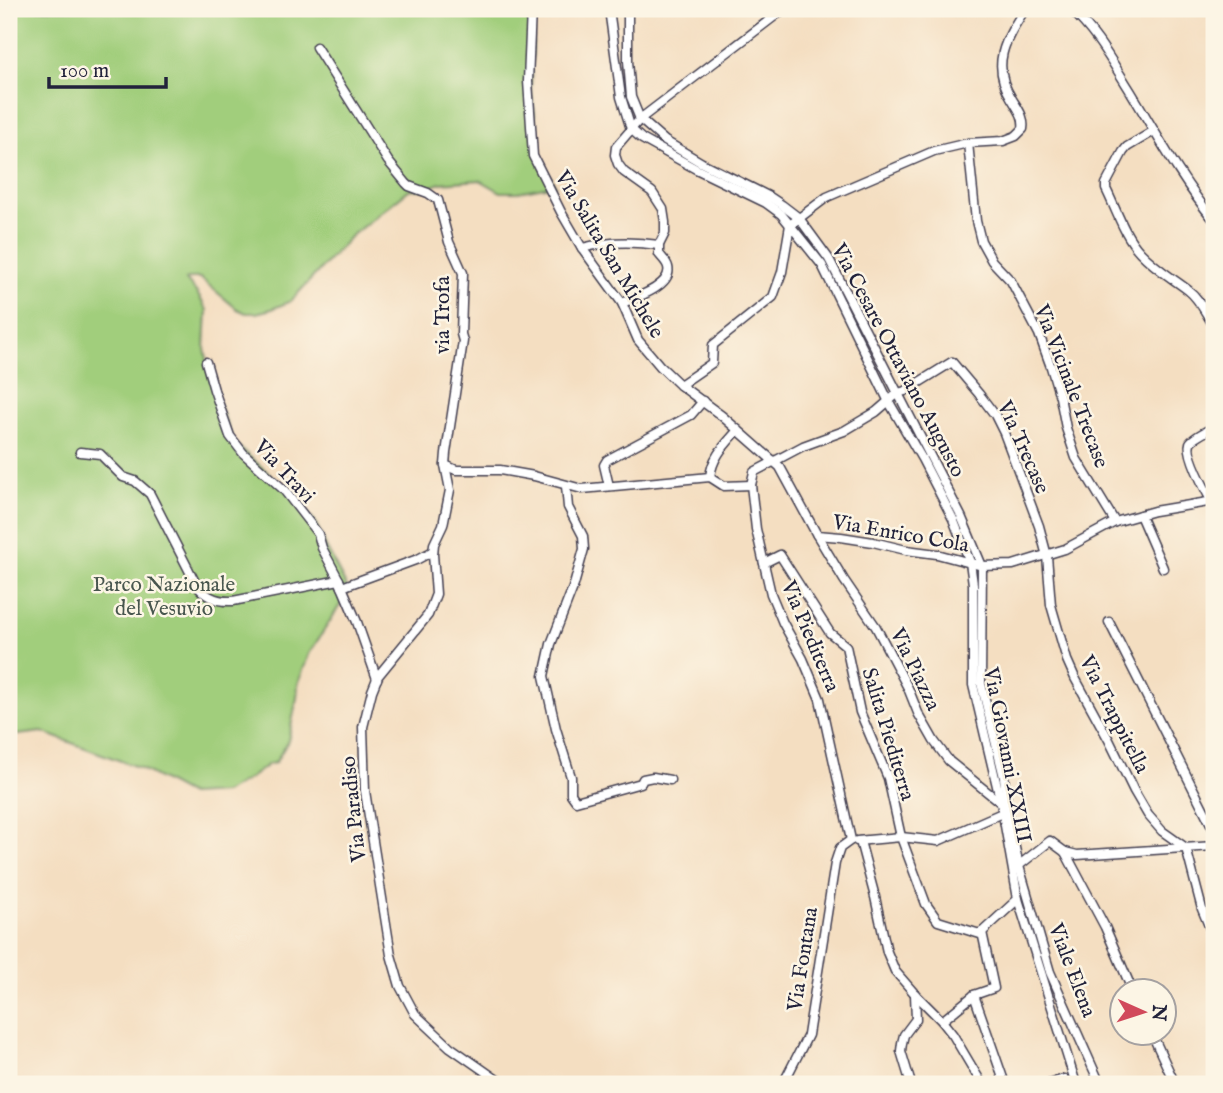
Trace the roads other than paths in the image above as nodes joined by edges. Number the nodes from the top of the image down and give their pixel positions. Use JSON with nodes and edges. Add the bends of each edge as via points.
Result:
{"nodes":[{"id":1,"x":531,"y":9,"type":"edge"},
{"id":2,"x":609,"y":9,"type":"edge"},
{"id":3,"x":628,"y":9,"type":"edge"},
{"id":4,"x":784,"y":9,"type":"edge"},
{"id":5,"x":1025,"y":9,"type":"edge"},
{"id":6,"x":1070,"y":9,"type":"edge"},
{"id":7,"x":316,"y":47,"type":"dead end"},
{"id":8,"x":640,"y":119,"type":"junction"},
{"id":9,"x":631,"y":129,"type":"junction"},
{"id":10,"x":1154,"y":131,"type":"junction"},
{"id":11,"x":968,"y":143,"type":"junction"},
{"id":12,"x":799,"y":218,"type":"junction"},
{"id":13,"x":1214,"y":220,"type":"edge"},
{"id":14,"x":790,"y":225,"type":"junction"},
{"id":15,"x":659,"y":245,"type":"junction"},
{"id":16,"x":582,"y":248,"type":"junction"},
{"id":17,"x":622,"y":303,"type":"junction"},
{"id":18,"x":1214,"y":326,"type":"edge"},
{"id":19,"x":206,"y":362,"type":"dead end"},
{"id":20,"x":680,"y":385,"type":"junction"},
{"id":21,"x":898,"y":393,"type":"junction"},
{"id":22,"x":703,"y":401,"type":"junction"},
{"id":23,"x":889,"y":402,"type":"junction"},
{"id":24,"x":1214,"y":427,"type":"edge"},
{"id":25,"x":738,"y":430,"type":"junction"},
{"id":26,"x":80,"y":452,"type":"dead end"},
{"id":27,"x":774,"y":460,"type":"junction"},
{"id":28,"x":445,"y":465,"type":"junction"},
{"id":29,"x":710,"y":477,"type":"junction"},
{"id":30,"x":751,"y":485,"type":"junction"},
{"id":31,"x":566,"y":486,"type":"junction"},
{"id":32,"x":609,"y":486,"type":"junction"},
{"id":33,"x":1213,"y":502,"type":"edge"},
{"id":34,"x":1140,"y":515,"type":"junction"},
{"id":35,"x":1115,"y":522,"type":"junction"},
{"id":36,"x":817,"y":535,"type":"junction"},
{"id":37,"x":433,"y":551,"type":"junction"},
{"id":38,"x":1047,"y":556,"type":"junction"},
{"id":39,"x":970,"y":562,"type":"junction"},
{"id":40,"x":764,"y":563,"type":"junction"},
{"id":41,"x":982,"y":566,"type":"junction"},
{"id":42,"x":1163,"y":568,"type":"dead end"},
{"id":43,"x":1049,"y":576,"type":"joint"},
{"id":44,"x":340,"y":584,"type":"junction"},
{"id":45,"x":1109,"y":622,"type":"dead end"},
{"id":46,"x":377,"y":680,"type":"junction"},
{"id":47,"x":670,"y":780,"type":"dead end"},
{"id":48,"x":1001,"y":808,"type":"junction"},
{"id":49,"x":1214,"y":830,"type":"edge"},
{"id":50,"x":901,"y":837,"type":"junction"},
{"id":51,"x":855,"y":841,"type":"junction"},
{"id":52,"x":1214,"y":846,"type":"edge"},
{"id":53,"x":1186,"y":849,"type":"junction"},
{"id":54,"x":1065,"y":852,"type":"junction"},
{"id":55,"x":1015,"y":868,"type":"junction"},
{"id":56,"x":1018,"y":900,"type":"junction"},
{"id":57,"x":982,"y":932,"type":"junction"},
{"id":58,"x":1214,"y":935,"type":"edge"},
{"id":59,"x":1127,"y":978,"type":"edge"},
{"id":60,"x":915,"y":994,"type":"junction"},
{"id":61,"x":974,"y":995,"type":"junction"},
{"id":62,"x":942,"y":1021,"type":"junction"},
{"id":63,"x":1158,"y":1048,"type":"edge"},
{"id":64,"x":1064,"y":1079,"type":"dead end"},
{"id":65,"x":503,"y":1084,"type":"edge"},
{"id":66,"x":783,"y":1084,"type":"edge"},
{"id":67,"x":911,"y":1084,"type":"edge"},
{"id":68,"x":982,"y":1084,"type":"edge"},
{"id":69,"x":1006,"y":1084,"type":"edge"},
{"id":70,"x":1049,"y":1084,"type":"edge"},
{"id":71,"x":1076,"y":1084,"type":"edge"},
{"id":72,"x":1100,"y":1084,"type":"edge"},
{"id":73,"x":1175,"y":1084,"type":"edge"}],
"edges":[{"from":1,"to":16,"type":"street","name":"Via Salita San Michele","via":[[528,81],[533,156]]},
{"from":2,"to":9,"type":"street","via":[[621,97]]},
{"from":3,"to":8,"type":"street","via":[[631,97]]},
{"from":4,"to":8,"type":"street"},
{"from":5,"to":11,"type":"street","via":[[1006,45],[1000,72],[1024,121],[1023,129],[1003,141]]},
{"from":6,"to":10,"type":"street","via":[[1105,49]]},
{"from":7,"to":28,"type":"street","name":"via Trofa","via":[[388,161],[406,183],[438,200],[463,273],[463,341]]},
{"from":8,"to":9,"type":"street"},
{"from":8,"to":12,"type":"street","name":"Via Cesare Ottaviano Augusto","via":[[665,141],[770,197]]},
{"from":9,"to":14,"type":"street","name":"Via Cesare Ottaviano Augusto","via":[[696,169],[766,203]]},
{"from":9,"to":15,"type":"street","via":[[615,155],[624,172],[660,203],[665,233]]},
{"from":10,"to":13,"type":"street"},
{"from":10,"to":18,"type":"street","via":[[1123,152],[1106,189],[1131,241],[1198,300]]},
{"from":11,"to":12,"type":"street","via":[[934,151],[847,188]]},
{"from":11,"to":35,"type":"street","name":"Via Vicinale Trecase","via":[[981,241],[1011,281],[1038,334],[1076,458]]},
{"from":12,"to":14,"type":"street"},
{"from":12,"to":21,"type":"street","name":"Via Cesare Ottaviano Augusto","via":[[829,259]]},
{"from":14,"to":20,"type":"street","via":[[773,298],[713,345],[712,363]]},
{"from":14,"to":23,"type":"street","name":"Via Cesare Ottaviano Augusto","via":[[822,265]]},
{"from":15,"to":16,"type":"street","via":[[603,242]]},
{"from":15,"to":17,"type":"street","via":[[659,254],[668,265],[665,280]]},
{"from":16,"to":17,"type":"street","name":"Via Salita San Michele"},
{"from":17,"to":20,"type":"street","name":"Via Salita San Michele","via":[[638,340]]},
{"from":19,"to":44,"type":"street","name":"Via Travi","via":[[230,436],[308,520]]},
{"from":20,"to":22,"type":"street","name":"Via Salita San Michele"},
{"from":21,"to":23,"type":"street"},
{"from":21,"to":38,"type":"street","name":"Via Trecase","via":[[952,362],[1004,433]]},
{"from":21,"to":41,"type":"street","name":"Via Cesare Ottaviano Augusto"},
{"from":22,"to":25,"type":"street","name":"Via Salita San Michele"},
{"from":22,"to":32,"type":"street","via":[[691,415],[607,460]]},
{"from":23,"to":27,"type":"street","via":[[844,432]]},
{"from":23,"to":39,"type":"street","name":"Via Cesare Ottaviano Augusto","via":[[953,519]]},
{"from":24,"to":33,"type":"street","via":[[1192,439],[1190,445],[1196,473]]},
{"from":25,"to":27,"type":"street","name":"Via Salita San Michele"},
{"from":25,"to":29,"type":"street","via":[[716,454]]},
{"from":26,"to":44,"type":"street","via":[[100,454],[114,470],[150,494],[196,584],[208,597],[233,601]]},
{"from":27,"to":30,"type":"street","via":[[754,472]]},
{"from":27,"to":36,"type":"street","name":"Via Enrico Cola"},
{"from":28,"to":31,"type":"street","via":[[456,470],[500,470]]},
{"from":28,"to":37,"type":"street","name":"Via Paradiso","via":[[450,490]]},
{"from":29,"to":30,"type":"street","via":[[724,486]]},
{"from":29,"to":32,"type":"street"},
{"from":30,"to":40,"type":"street","name":"Via Piediterra"},
{"from":31,"to":32,"type":"street"},
{"from":31,"to":47,"type":"street","via":[[568,507],[583,536],[584,549],[544,676],[571,777],[571,794],[576,801],[643,779]]},
{"from":33,"to":34,"type":"street"},
{"from":34,"to":35,"type":"street"},
{"from":34,"to":42,"type":"street"},
{"from":35,"to":38,"type":"street"},
{"from":36,"to":39,"type":"street","name":"Via Enrico Cola"},
{"from":36,"to":48,"type":"street","name":"Via Piazza","via":[[876,627],[934,741],[949,761]]},
{"from":37,"to":44,"type":"street"},
{"from":37,"to":46,"type":"street","name":"Via Paradiso","via":[[434,603]]},
{"from":38,"to":41,"type":"street","via":[[1013,565]]},
{"from":38,"to":43,"type":"street","name":"Via Trecase"},
{"from":39,"to":41,"type":"street","name":"Via Enrico Cola"},
{"from":39,"to":48,"type":"street","name":"Via Giovanni XXIII","via":[[973,685]]},
{"from":40,"to":50,"type":"street","name":"Salita Piediterra","via":[[780,555],[830,633],[846,646],[860,712],[888,778]]},
{"from":40,"to":51,"type":"street","name":"Via Piediterra","via":[[771,594],[820,699]]},
{"from":41,"to":55,"type":"street","name":"Via Giovanni XXIII","via":[[981,683],[1004,778]]},
{"from":43,"to":53,"type":"street","name":"Via Trappitella","via":[[1051,605],[1075,678],[1148,815]]},
{"from":44,"to":46,"type":"street","name":"Via Travi"},
{"from":45,"to":49,"type":"street"},
{"from":46,"to":65,"type":"street","name":"Via Paradiso","via":[[363,727],[365,791],[400,986],[415,1014],[450,1047]]},
{"from":48,"to":50,"type":"street","via":[[938,841]]},
{"from":48,"to":55,"type":"street","name":"Via Giovanni XXIII"},
{"from":50,"to":51,"type":"street"},
{"from":50,"to":57,"type":"street","via":[[926,904],[938,921]]},
{"from":51,"to":60,"type":"street","name":"Via Piediterra","via":[[875,897],[887,952],[895,971]]},
{"from":51,"to":66,"type":"street","name":"Via Fontana","via":[[841,848],[835,863],[808,1035]]},
{"from":52,"to":53,"type":"street"},
{"from":53,"to":54,"type":"street"},
{"from":53,"to":58,"type":"street"},
{"from":54,"to":55,"type":"street","via":[[1050,841]]},
{"from":54,"to":59,"type":"street"},
{"from":55,"to":56,"type":"street","name":"Viale Elena"},
{"from":55,"to":72,"type":"street","name":"Viale Elena","via":[[1050,972]]},
{"from":56,"to":57,"type":"street"},
{"from":56,"to":71,"type":"street","name":"Viale Elena"},
{"from":57,"to":61,"type":"street","via":[[994,988]]},
{"from":60,"to":62,"type":"street","name":"Via Piediterra"},
{"from":60,"to":67,"type":"street","via":[[916,1019],[904,1035],[901,1051]]},
{"from":61,"to":62,"type":"street"},
{"from":61,"to":69,"type":"street"},
{"from":62,"to":68,"type":"street","name":"Via Piediterra"},
{"from":63,"to":73,"type":"street"},
{"from":64,"to":70,"type":"street"}]}
